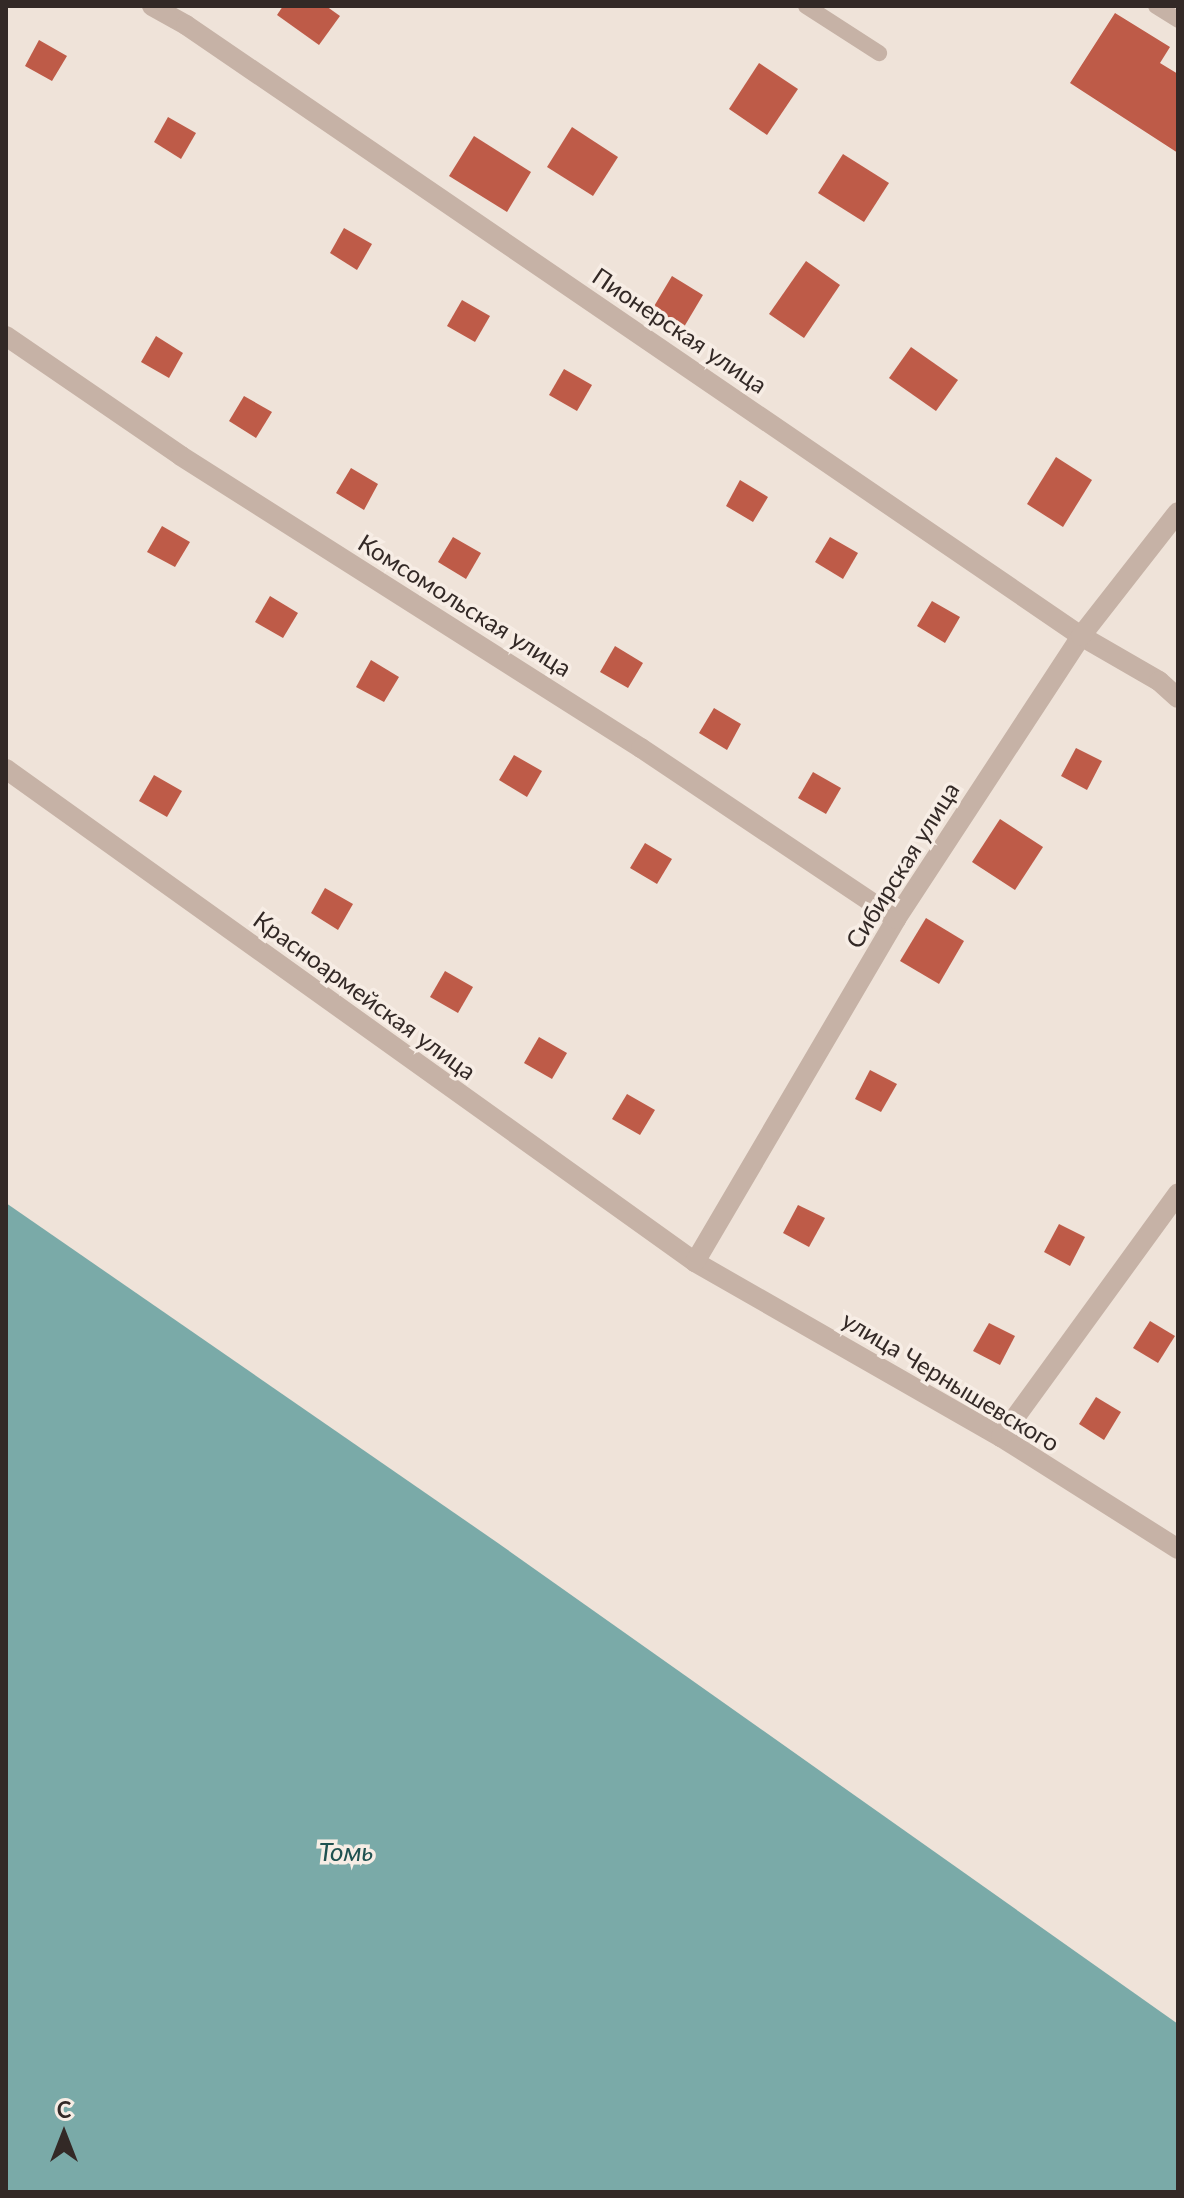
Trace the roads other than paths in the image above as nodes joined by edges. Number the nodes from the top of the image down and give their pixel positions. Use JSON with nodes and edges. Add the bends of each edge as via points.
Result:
{"nodes":[{"id":1,"x":152,"y":6,"type":"edge"},
{"id":2,"x":806,"y":6,"type":"edge"},
{"id":3,"x":1156,"y":6,"type":"edge"},
{"id":4,"x":1178,"y":20,"type":"edge"},
{"id":5,"x":879,"y":53,"type":"dead end"},
{"id":6,"x":6,"y":336,"type":"edge"},
{"id":7,"x":1178,"y":512,"type":"edge"},
{"id":8,"x":1081,"y":636,"type":"junction"},
{"id":9,"x":1178,"y":698,"type":"edge"},
{"id":10,"x":6,"y":769,"type":"edge"},
{"id":11,"x":896,"y":919,"type":"junction"},
{"id":12,"x":1178,"y":1193,"type":"edge"},
{"id":13,"x":695,"y":1262,"type":"junction"},
{"id":14,"x":1001,"y":1437,"type":"junction"},
{"id":15,"x":1178,"y":1549,"type":"edge"}],
"edges":[{"from":1,"to":8,"type":"street","name":"Пионерская улица"},
{"from":2,"to":5,"type":"lane"},
{"from":3,"to":4,"type":"lane"},
{"from":6,"to":11,"type":"street","name":"Комсомольская улица","via":[[181,456],[641,748]]},
{"from":7,"to":8,"type":"street","name":"Сибирская улица"},
{"from":8,"to":9,"type":"street","name":"Пионерская улица","via":[[1159,681]]},
{"from":8,"to":11,"type":"street","name":"Сибирская улица"},
{"from":10,"to":13,"type":"street","name":"Красноармейская улица"},
{"from":11,"to":13,"type":"street","name":"Сибирская улица"},
{"from":12,"to":14,"type":"street"},
{"from":13,"to":14,"type":"street","name":"улица Чернышевского"},
{"from":14,"to":15,"type":"street","name":"улица Чернышевского"}]}
